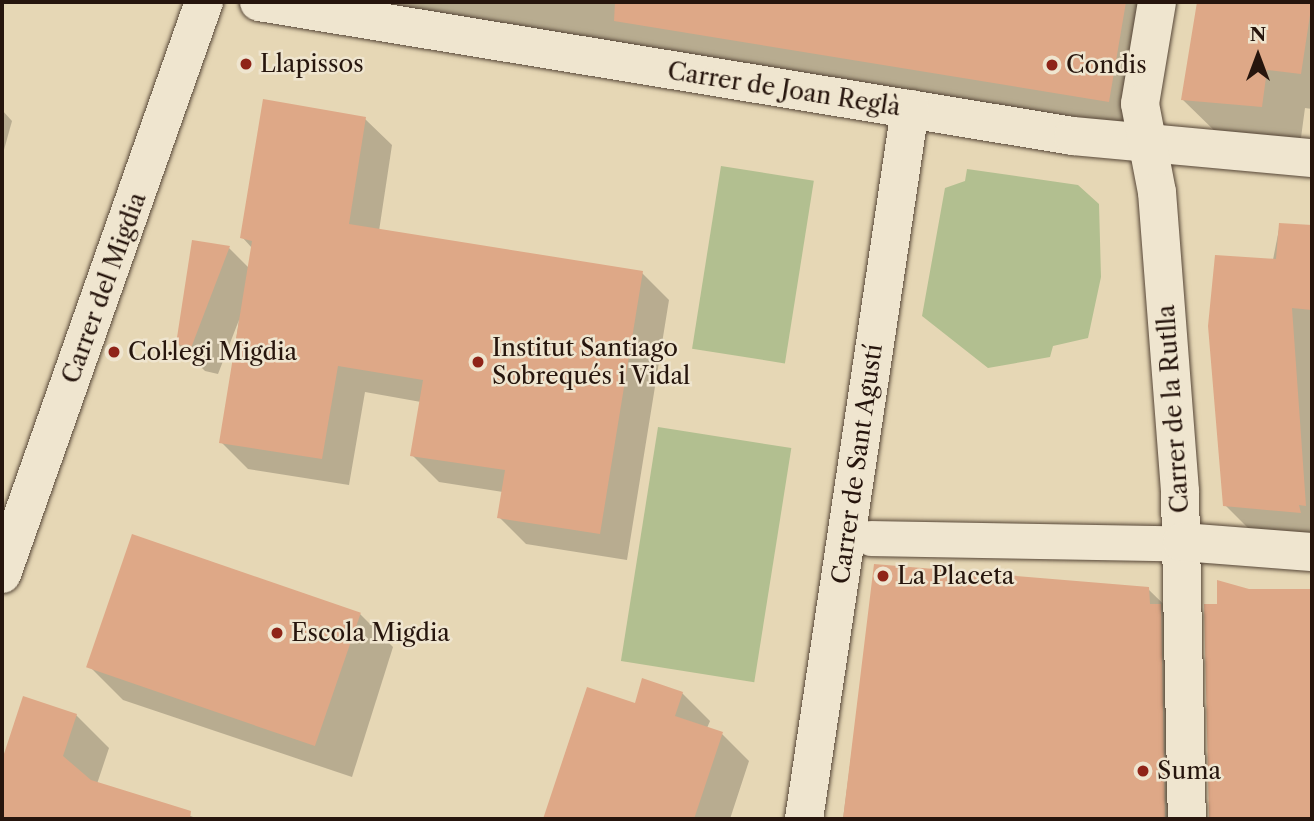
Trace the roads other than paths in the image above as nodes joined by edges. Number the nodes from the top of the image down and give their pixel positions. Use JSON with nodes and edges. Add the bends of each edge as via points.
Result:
{"nodes":[{"id":1,"x":204,"y":2,"type":"edge"},
{"id":2,"x":258,"y":2,"type":"edge"},
{"id":3,"x":1157,"y":2,"type":"edge"},
{"id":4,"x":910,"y":109,"type":"junction"},
{"id":5,"x":1147,"y":143,"type":"junction"},
{"id":6,"x":1312,"y":158,"type":"edge"},
{"id":7,"x":872,"y":538,"type":"dead end"},
{"id":8,"x":1173,"y":542,"type":"junction"},
{"id":9,"x":1312,"y":552,"type":"edge"},
{"id":10,"x":2,"y":574,"type":"edge"},
{"id":11,"x":804,"y":819,"type":"edge"},
{"id":12,"x":1187,"y":819,"type":"edge"}],
"edges":[{"from":1,"to":10,"type":"street","name":"Carrer del Migdia"},
{"from":2,"to":4,"type":"street","name":"Carrer de Joan Reglà"},
{"from":3,"to":5,"type":"street","name":"Carrer de la Rutlla","via":[[1140,104]]},
{"from":4,"to":5,"type":"street","name":"Carrer de Joan Reglà"},
{"from":4,"to":11,"type":"street","name":"Carrer de Sant Agustí"},
{"from":5,"to":6,"type":"street","name":"Carrer de Joan Reglà"},
{"from":5,"to":8,"type":"street","name":"Carrer de la Rutlla","via":[[1157,192]]},
{"from":7,"to":8,"type":"street"},
{"from":8,"to":9,"type":"street"},
{"from":8,"to":12,"type":"street","name":"Carrer de la Rutlla"}]}
